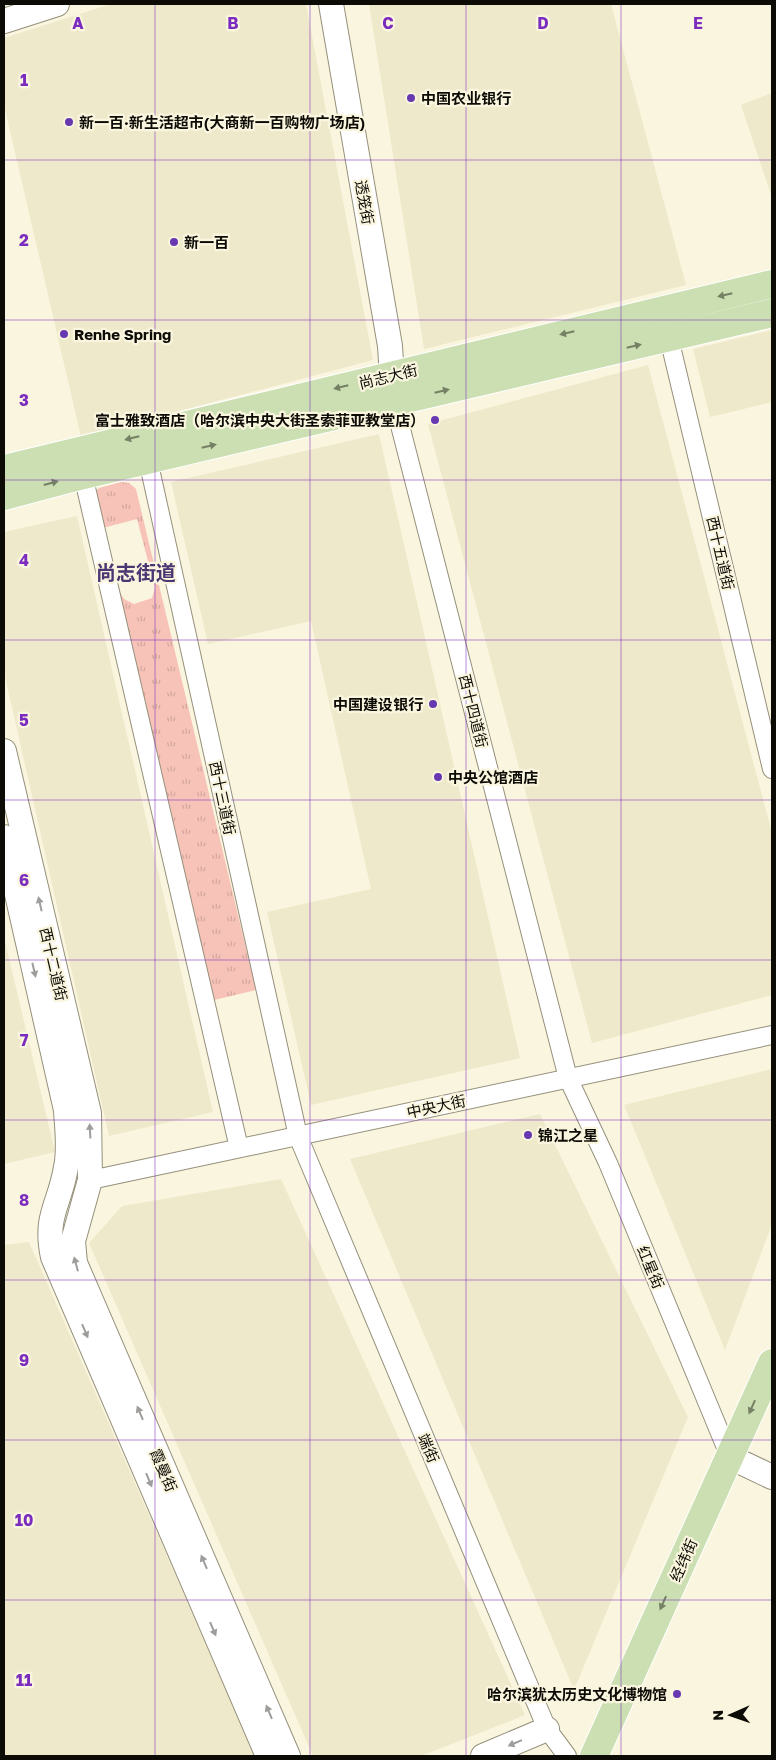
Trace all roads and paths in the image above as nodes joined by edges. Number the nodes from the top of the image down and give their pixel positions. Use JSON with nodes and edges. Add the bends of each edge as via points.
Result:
{"nodes":[{"id":1,"x":57,"y":4,"type":"edge"},
{"id":2,"x":332,"y":4,"type":"edge"},
{"id":3,"x":4,"y":22,"type":"edge"},
{"id":4,"x":772,"y":284,"type":"edge"},
{"id":5,"x":772,"y":313,"type":"edge"},
{"id":6,"x":669,"y":338,"type":"junction"},
{"id":7,"x":392,"y":375,"type":"junction"},
{"id":8,"x":394,"y":402,"type":"junction"},
{"id":9,"x":148,"y":460,"type":"junction"},
{"id":10,"x":4,"y":470,"type":"edge"},
{"id":11,"x":83,"y":475,"type":"junction"},
{"id":12,"x":4,"y":496,"type":"edge"},
{"id":13,"x":4,"y":751,"type":"edge"},
{"id":14,"x":772,"y":769,"type":"edge"},
{"id":15,"x":4,"y":837,"type":"edge"},
{"id":16,"x":772,"y":1035,"type":"edge"},
{"id":17,"x":568,"y":1078,"type":"junction"},
{"id":18,"x":298,"y":1136,"type":"junction"},
{"id":19,"x":239,"y":1148,"type":"junction"},
{"id":20,"x":95,"y":1179,"type":"junction"},
{"id":21,"x":61,"y":1186,"type":"joint"},
{"id":22,"x":772,"y":1363,"type":"edge"},
{"id":23,"x":730,"y":1456,"type":"junction"},
{"id":24,"x":772,"y":1477,"type":"edge"},
{"id":25,"x":547,"y":1729,"type":"junction"},
{"id":26,"x":268,"y":1756,"type":"edge"},
{"id":27,"x":288,"y":1756,"type":"edge"},
{"id":28,"x":483,"y":1756,"type":"edge"},
{"id":29,"x":566,"y":1756,"type":"edge"},
{"id":30,"x":594,"y":1756,"type":"edge"}],
"edges":[{"from":1,"to":3,"type":"main road"},
{"from":2,"to":7,"type":"main road","name":"透笼街","via":[[390,346]]},
{"from":4,"to":7,"type":"main road","name":"尚志大街","one_way":true},
{"from":5,"to":6,"type":"main road","name":"尚志大街"},
{"from":8,"to":6,"type":"main road","name":"尚志大街","one_way":true},
{"from":6,"to":14,"type":"street","name":"西十五道街"},
{"from":7,"to":8,"type":"main road","name":"透笼街"},
{"from":7,"to":10,"type":"main road","name":"尚志大街","one_way":true},
{"from":9,"to":8,"type":"main road","name":"尚志大街","one_way":true},
{"from":8,"to":17,"type":"street","name":"西十四道街"},
{"from":9,"to":11,"type":"main road","name":"尚志大街"},
{"from":9,"to":18,"type":"street","name":"西十三道街"},
{"from":12,"to":11,"type":"main road","name":"尚志大街","one_way":true},
{"from":11,"to":19,"type":"street"},
{"from":20,"to":13,"type":"main road","name":"西十二道街","one_way":true,"via":[[89,1112]]},
{"from":15,"to":21,"type":"main road","name":"西十二道街","one_way":true,"via":[[66,1110],[67,1167]]},
{"from":16,"to":17,"type":"street","name":"中央大街"},
{"from":17,"to":18,"type":"street","name":"中央大街"},
{"from":17,"to":23,"type":"street","name":"红星街","via":[[608,1163]]},
{"from":18,"to":19,"type":"street","name":"中央大街"},
{"from":18,"to":25,"type":"street","name":"端街"},
{"from":19,"to":20,"type":"street","name":"中央大街"},
{"from":27,"to":20,"type":"main road","name":"霞曼街","one_way":true,"via":[[74,1263],[74,1241]]},
{"from":21,"to":26,"type":"main road","name":"霞曼街","one_way":true,"via":[[48,1236],[53,1257]]},
{"from":22,"to":23,"type":"main road","name":"经纬街","one_way":true},
{"from":23,"to":24,"type":"main road"},
{"from":23,"to":30,"type":"main road","name":"经纬街","one_way":true},
{"from":25,"to":28,"type":"main road","one_way":true},
{"from":25,"to":29,"type":"street","name":"端街"}]}
